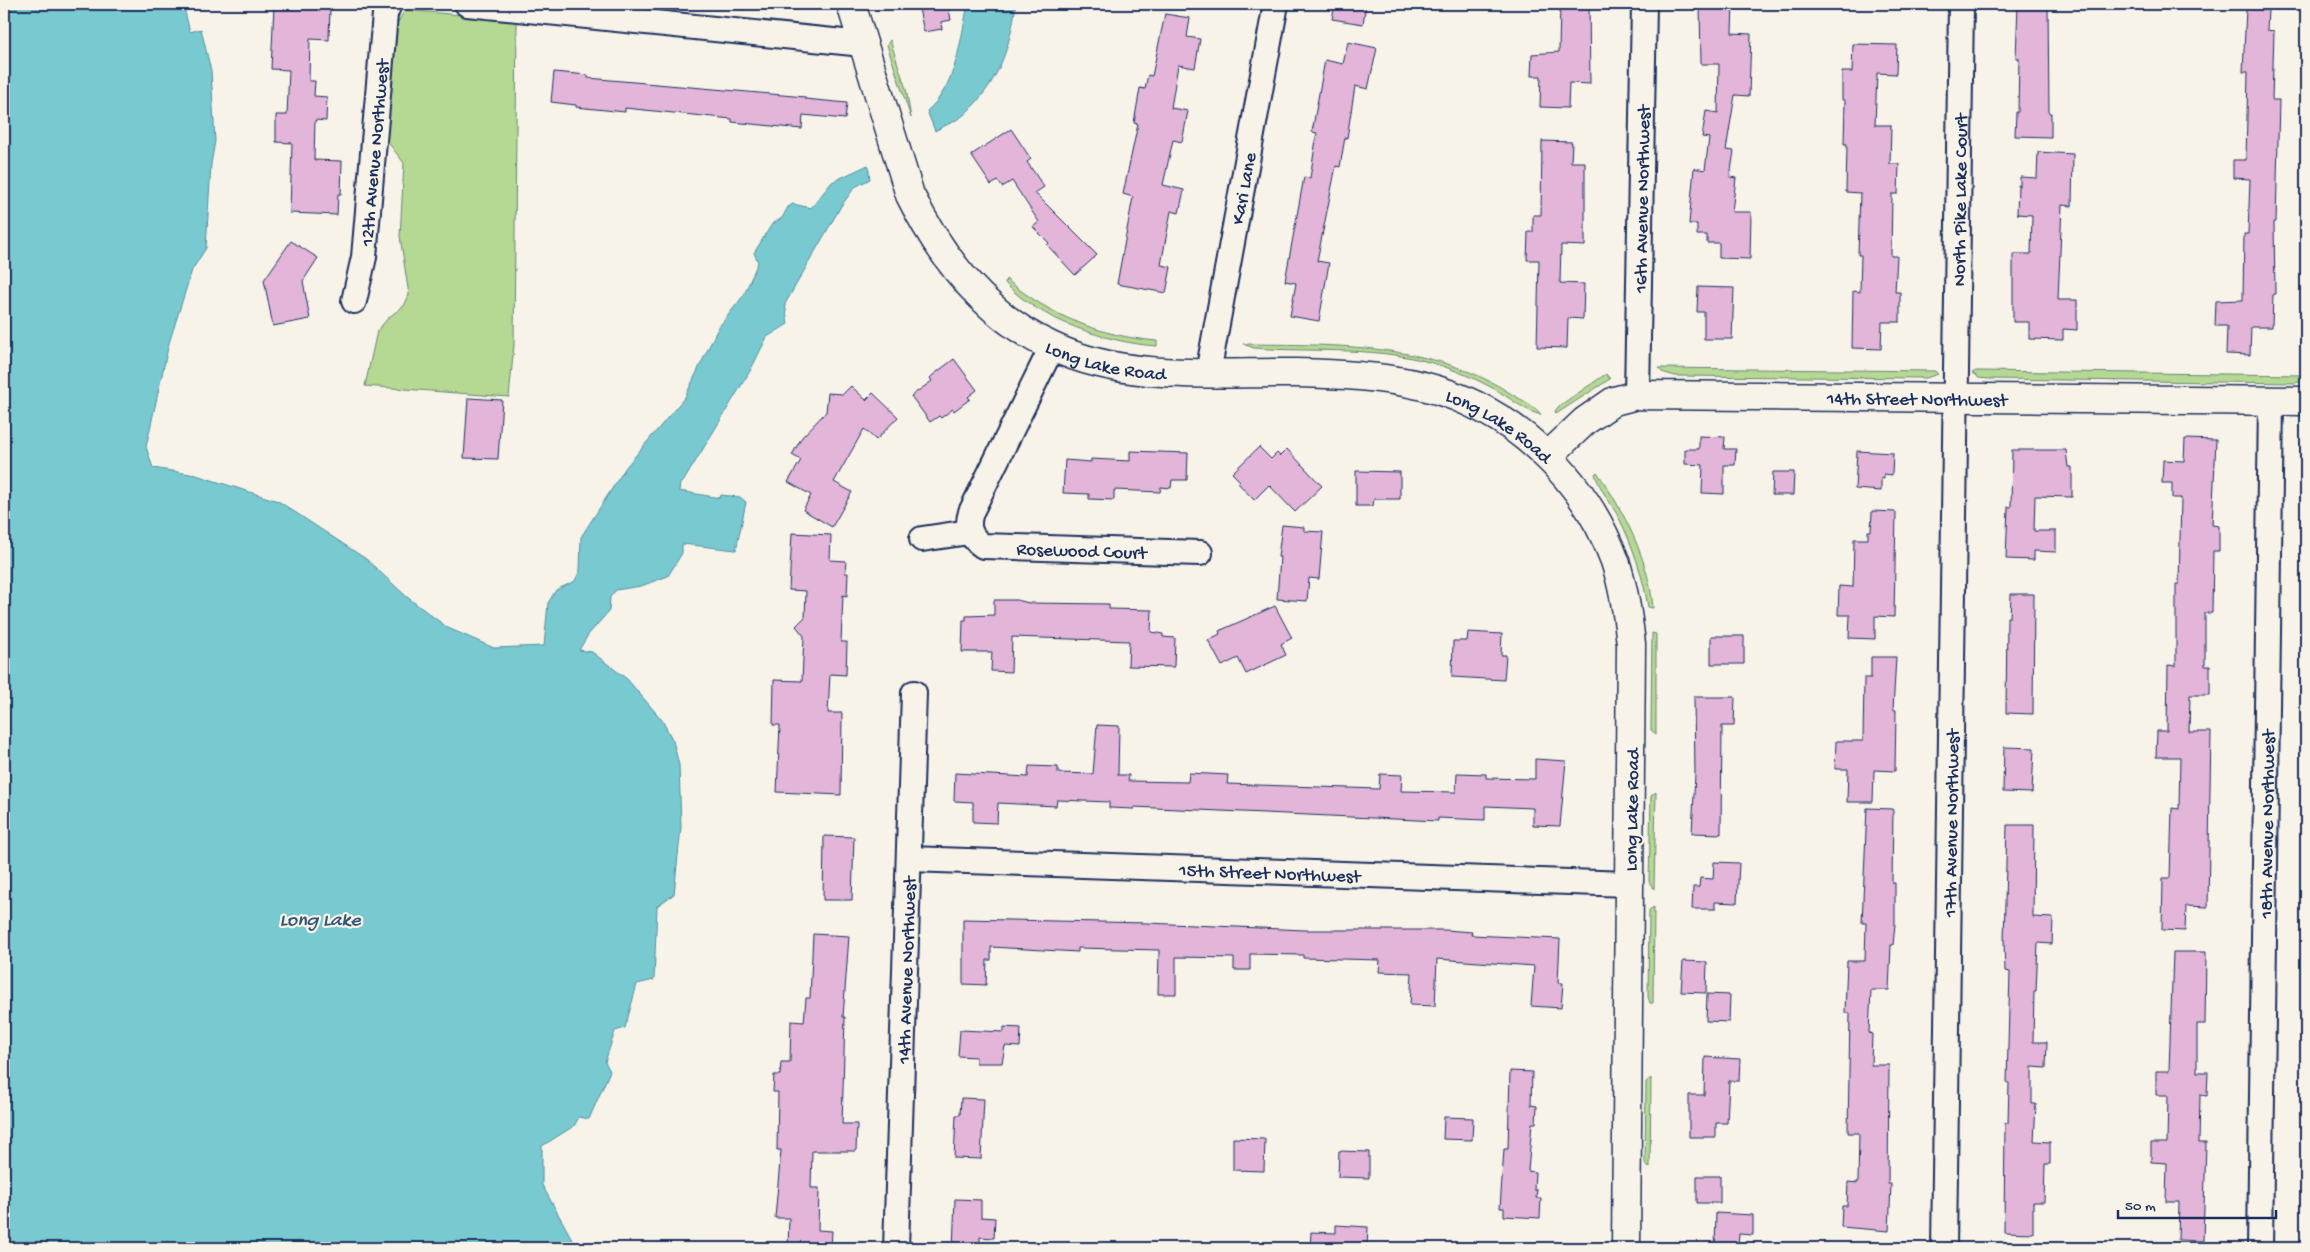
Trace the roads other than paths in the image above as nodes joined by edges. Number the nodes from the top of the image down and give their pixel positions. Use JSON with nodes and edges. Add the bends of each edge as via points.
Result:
{"nodes":[{"id":1,"x":389,"y":4,"type":"edge"},
{"id":2,"x":467,"y":4,"type":"edge"},
{"id":3,"x":851,"y":4,"type":"edge"},
{"id":4,"x":1276,"y":4,"type":"edge"},
{"id":5,"x":1644,"y":4,"type":"edge"},
{"id":6,"x":1961,"y":4,"type":"edge"},
{"id":7,"x":863,"y":44,"type":"junction"},
{"id":8,"x":354,"y":301,"type":"dead end"},
{"id":9,"x":1052,"y":347,"type":"junction"},
{"id":10,"x":1208,"y":373,"type":"junction"},
{"id":11,"x":1637,"y":394,"type":"junction"},
{"id":12,"x":1954,"y":397,"type":"junction"},
{"id":13,"x":2271,"y":401,"type":"junction"},
{"id":14,"x":2306,"y":401,"type":"edge"},
{"id":15,"x":1548,"y":456,"type":"junction"},
{"id":16,"x":969,"y":532,"type":"junction"},
{"id":17,"x":922,"y":539,"type":"dead end"},
{"id":18,"x":1200,"y":554,"type":"dead end"},
{"id":19,"x":914,"y":693,"type":"dead end"},
{"id":20,"x":910,"y":859,"type":"junction"},
{"id":21,"x":1629,"y":884,"type":"junction"},
{"id":22,"x":896,"y":1248,"type":"edge"},
{"id":23,"x":1626,"y":1248,"type":"edge"},
{"id":24,"x":1944,"y":1248,"type":"edge"},
{"id":25,"x":2260,"y":1248,"type":"edge"}],
"edges":[{"from":1,"to":8,"type":"street","name":"12th Avenue Northwest","via":[[385,14],[364,256]]},
{"from":2,"to":7,"type":"street"},
{"from":3,"to":7,"type":"street","name":"Long Lake Road"},
{"from":4,"to":10,"type":"street","name":"Kari Lane"},
{"from":5,"to":11,"type":"street","name":"16th Avenue Northwest"},
{"from":6,"to":12,"type":"street","name":"North Pike Lake Court"},
{"from":7,"to":9,"type":"street","name":"Long Lake Road","via":[[910,195],[944,255],[968,285],[996,311]]},
{"from":9,"to":10,"type":"street","name":"Long Lake Road","via":[[1105,364],[1143,370]]},
{"from":9,"to":16,"type":"street","via":[[970,512]]},
{"from":10,"to":15,"type":"street","name":"Long Lake Road","via":[[1342,375],[1424,386],[1491,414]]},
{"from":11,"to":12,"type":"street","name":"14th Street Northwest"},
{"from":11,"to":15,"type":"street","name":"14th Street Northwest","via":[[1614,401],[1585,421]]},
{"from":12,"to":13,"type":"street","name":"14th Street Northwest"},
{"from":12,"to":24,"type":"street","name":"17th Avenue Northwest"},
{"from":13,"to":14,"type":"street","name":"14th Street Northwest"},
{"from":13,"to":25,"type":"street","name":"18th Avenue Northwest"},
{"from":15,"to":21,"type":"street","name":"Long Lake Road","via":[[1575,487],[1596,521],[1614,560],[1626,602],[1632,669]]},
{"from":16,"to":17,"type":"street"},
{"from":16,"to":18,"type":"street","name":"Rosewood Court","via":[[983,546]]},
{"from":19,"to":20,"type":"street","name":"14th Avenue Northwest"},
{"from":20,"to":21,"type":"street","name":"15th Street Northwest"},
{"from":20,"to":22,"type":"street","name":"14th Avenue Northwest"},
{"from":21,"to":23,"type":"street","name":"Long Lake Road"}]}
